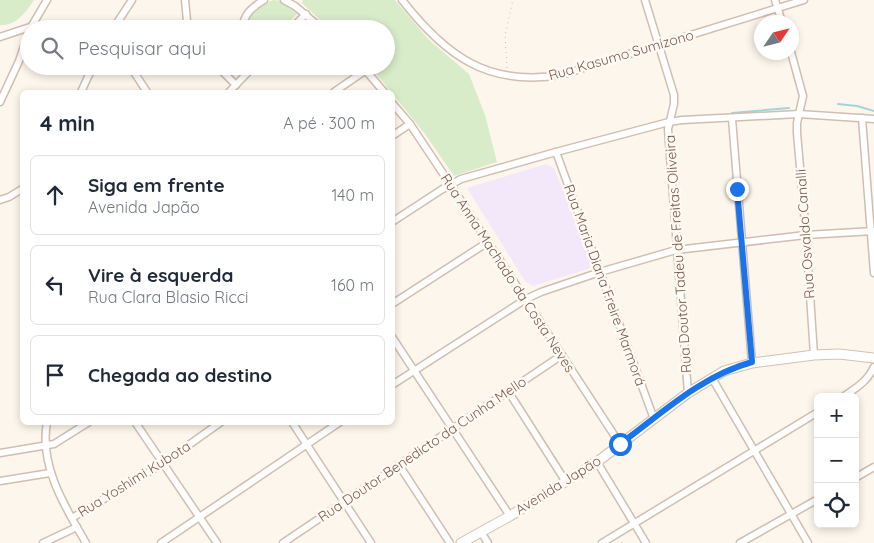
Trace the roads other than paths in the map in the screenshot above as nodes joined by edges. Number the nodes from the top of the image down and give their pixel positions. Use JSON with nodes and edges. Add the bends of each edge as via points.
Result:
{"nodes":[{"id":1,"x":47,"y":0,"type":"edge"},
{"id":2,"x":132,"y":0,"type":"edge"},
{"id":3,"x":186,"y":0,"type":"edge"},
{"id":4,"x":264,"y":0,"type":"edge"},
{"id":5,"x":284,"y":0,"type":"edge"},
{"id":6,"x":402,"y":0,"type":"edge"},
{"id":7,"x":645,"y":0,"type":"edge"},
{"id":8,"x":775,"y":0,"type":"edge"},
{"id":9,"x":804,"y":0,"type":"edge"},
{"id":10,"x":778,"y":8,"type":"junction"},
{"id":11,"x":306,"y":14,"type":"junction"},
{"id":12,"x":780,"y":15,"type":"edge"},
{"id":13,"x":35,"y":20,"type":"edge"},
{"id":14,"x":119,"y":20,"type":"edge"},
{"id":15,"x":187,"y":20,"type":"edge"},
{"id":16,"x":244,"y":20,"type":"edge"},
{"id":17,"x":300,"y":20,"type":"edge"},
{"id":18,"x":312,"y":20,"type":"edge"},
{"id":19,"x":20,"y":31,"type":"edge"},
{"id":20,"x":0,"y":37,"type":"edge"},
{"id":21,"x":659,"y":44,"type":"junction"},
{"id":22,"x":20,"y":57,"type":"edge"},
{"id":23,"x":793,"y":60,"type":"edge"},
{"id":24,"x":89,"y":75,"type":"edge"},
{"id":25,"x":136,"y":75,"type":"edge"},
{"id":26,"x":227,"y":75,"type":"edge"},
{"id":27,"x":245,"y":75,"type":"edge"},
{"id":28,"x":355,"y":75,"type":"edge"},
{"id":29,"x":370,"y":75,"type":"edge"},
{"id":30,"x":236,"y":85,"type":"junction"},
{"id":31,"x":82,"y":90,"type":"edge"},
{"id":32,"x":147,"y":90,"type":"edge"},
{"id":33,"x":231,"y":90,"type":"edge"},
{"id":34,"x":336,"y":90,"type":"edge"},
{"id":35,"x":382,"y":90,"type":"edge"},
{"id":36,"x":0,"y":102,"type":"edge"},
{"id":37,"x":395,"y":106,"type":"edge"},
{"id":38,"x":800,"y":114,"type":"junction"},
{"id":39,"x":732,"y":118,"type":"junction"},
{"id":40,"x":862,"y":118,"type":"junction"},
{"id":41,"x":874,"y":119,"type":"edge"},
{"id":42,"x":669,"y":122,"type":"junction"},
{"id":43,"x":410,"y":124,"type":"junction"},
{"id":44,"x":395,"y":134,"type":"edge"},
{"id":45,"x":556,"y":152,"type":"junction"},
{"id":46,"x":450,"y":184,"type":"junction"},
{"id":47,"x":20,"y":190,"type":"edge"},
{"id":48,"x":0,"y":200,"type":"edge"},
{"id":49,"x":395,"y":220,"type":"edge"},
{"id":50,"x":873,"y":231,"type":"edge"},
{"id":51,"x":806,"y":235,"type":"junction"},
{"id":52,"x":488,"y":242,"type":"junction"},
{"id":53,"x":741,"y":242,"type":"junction"},
{"id":54,"x":676,"y":250,"type":"junction"},
{"id":55,"x":600,"y":272,"type":"junction"},
{"id":56,"x":874,"y":273,"type":"edge"},
{"id":57,"x":526,"y":299,"type":"junction"},
{"id":58,"x":395,"y":302,"type":"edge"},
{"id":59,"x":395,"y":342,"type":"edge"},
{"id":60,"x":562,"y":355,"type":"junction"},
{"id":61,"x":814,"y":355,"type":"junction"},
{"id":62,"x":874,"y":358,"type":"edge"},
{"id":63,"x":752,"y":362,"type":"junction"},
{"id":64,"x":874,"y":367,"type":"edge"},
{"id":65,"x":414,"y":370,"type":"junction"},
{"id":66,"x":712,"y":378,"type":"junction"},
{"id":67,"x":395,"y":384,"type":"edge"},
{"id":68,"x":508,"y":391,"type":"junction"},
{"id":69,"x":688,"y":393,"type":"junction"},
{"id":70,"x":848,"y":393,"type":"edge"},
{"id":71,"x":814,"y":414,"type":"edge"},
{"id":72,"x":654,"y":419,"type":"junction"},
{"id":73,"x":47,"y":425,"type":"edge"},
{"id":74,"x":84,"y":425,"type":"edge"},
{"id":75,"x":136,"y":425,"type":"edge"},
{"id":76,"x":217,"y":425,"type":"edge"},
{"id":77,"x":294,"y":425,"type":"edge"},
{"id":78,"x":336,"y":425,"type":"edge"},
{"id":79,"x":452,"y":429,"type":"junction"},
{"id":80,"x":620,"y":444,"type":"junction"},
{"id":81,"x":45,"y":446,"type":"junction"},
{"id":82,"x":307,"y":446,"type":"junction"},
{"id":83,"x":754,"y":451,"type":"junction"},
{"id":84,"x":0,"y":453,"type":"edge"},
{"id":85,"x":597,"y":462,"type":"junction"},
{"id":86,"x":162,"y":464,"type":"junction"},
{"id":87,"x":399,"y":466,"type":"junction"},
{"id":88,"x":874,"y":467,"type":"edge"},
{"id":89,"x":50,"y":473,"type":"junction"},
{"id":90,"x":859,"y":476,"type":"edge"},
{"id":91,"x":0,"y":481,"type":"edge"},
{"id":92,"x":566,"y":482,"type":"junction"},
{"id":93,"x":814,"y":501,"type":"edge"},
{"id":94,"x":344,"y":502,"type":"junction"},
{"id":95,"x":792,"y":514,"type":"junction"},
{"id":96,"x":510,"y":516,"type":"junction"},
{"id":97,"x":199,"y":517,"type":"junction"},
{"id":98,"x":72,"y":518,"type":"junction"},
{"id":99,"x":634,"y":523,"type":"junction"},
{"id":100,"x":76,"y":527,"type":"junction"},
{"id":101,"x":481,"y":532,"type":"junction"},
{"id":102,"x":292,"y":536,"type":"junction"},
{"id":103,"x":44,"y":543,"type":"edge"},
{"id":104,"x":86,"y":543,"type":"edge"},
{"id":105,"x":161,"y":543,"type":"edge"},
{"id":106,"x":217,"y":543,"type":"edge"},
{"id":107,"x":283,"y":543,"type":"edge"},
{"id":108,"x":297,"y":543,"type":"edge"},
{"id":109,"x":371,"y":543,"type":"edge"},
{"id":110,"x":450,"y":543,"type":"edge"},
{"id":111,"x":461,"y":543,"type":"edge"},
{"id":112,"x":488,"y":543,"type":"edge"},
{"id":113,"x":602,"y":543,"type":"edge"},
{"id":114,"x":646,"y":543,"type":"edge"},
{"id":115,"x":740,"y":543,"type":"edge"},
{"id":116,"x":808,"y":543,"type":"edge"}],
"edges":[{"from":1,"to":13,"type":"street"},
{"from":2,"to":14,"type":"street"},
{"from":3,"to":15,"type":"street"},
{"from":4,"to":16,"type":"street","via":[[253,6]]},
{"from":5,"to":11,"type":"street"},
{"from":6,"to":21,"type":"street","name":"Rua Kasumo Sumizono","via":[[439,42],[459,57],[508,76],[561,75]]},
{"from":7,"to":21,"type":"street","name":"Rua Doutor Tadeu de Freitas Oliveira"},
{"from":8,"to":10,"type":"street"},
{"from":9,"to":10,"type":"street","name":"Rua Kasumo Sumizono"},
{"from":10,"to":12,"type":"street"},
{"from":10,"to":21,"type":"street","name":"Rua Kasumo Sumizono"},
{"from":11,"to":17,"type":"street"},
{"from":11,"to":18,"type":"street"},
{"from":19,"to":20,"type":"street"},
{"from":21,"to":42,"type":"street","name":"Rua Doutor Tadeu de Freitas Oliveira","via":[[674,95]]},
{"from":22,"to":36,"type":"street"},
{"from":23,"to":38,"type":"street","name":"Rua Osvaldo Canalli","via":[[803,96]]},
{"from":24,"to":31,"type":"street"},
{"from":25,"to":32,"type":"street"},
{"from":26,"to":30,"type":"street"},
{"from":27,"to":30,"type":"street"},
{"from":28,"to":34,"type":"street"},
{"from":29,"to":35,"type":"street"},
{"from":30,"to":33,"type":"street"},
{"from":37,"to":43,"type":"street","name":"Rua Anna Machado da Costa Neves"},
{"from":38,"to":39,"type":"street"},
{"from":38,"to":40,"type":"street"},
{"from":38,"to":51,"type":"street","name":"Rua Osvaldo Canalli","via":[[797,133]]},
{"from":39,"to":42,"type":"street"},
{"from":39,"to":53,"type":"street"},
{"from":40,"to":41,"type":"street"},
{"from":40,"to":50,"type":"street"},
{"from":42,"to":45,"type":"street"},
{"from":42,"to":54,"type":"street","name":"Rua Doutor Tadeu de Freitas Oliveira"},
{"from":43,"to":44,"type":"street"},
{"from":43,"to":46,"type":"street","name":"Rua Anna Machado da Costa Neves"},
{"from":45,"to":46,"type":"street"},
{"from":45,"to":55,"type":"street","name":"Rua Maria Diana Freire Marmorá"},
{"from":46,"to":49,"type":"street"},
{"from":46,"to":52,"type":"street","name":"Rua Anna Machado da Costa Neves"},
{"from":47,"to":48,"type":"street"},
{"from":50,"to":51,"type":"street"},
{"from":50,"to":56,"type":"street"},
{"from":51,"to":53,"type":"street"},
{"from":51,"to":61,"type":"street","name":"Rua Osvaldo Canalli"},
{"from":52,"to":57,"type":"street","name":"Rua Anna Machado da Costa Neves"},
{"from":52,"to":58,"type":"street"},
{"from":53,"to":54,"type":"street"},
{"from":53,"to":63,"type":"street"},
{"from":54,"to":55,"type":"street"},
{"from":54,"to":69,"type":"street","name":"Rua Doutor Tadeu de Freitas Oliveira"},
{"from":55,"to":57,"type":"street"},
{"from":55,"to":72,"type":"street","name":"Rua Maria Diana Freire Marmorá"},
{"from":57,"to":60,"type":"street","name":"Rua Anna Machado da Costa Neves"},
{"from":57,"to":65,"type":"street"},
{"from":59,"to":65,"type":"street"},
{"from":60,"to":68,"type":"street","name":"Rua Doutor Benedicto da Cunha Mello"},
{"from":60,"to":80,"type":"street","name":"Rua Anna Machado da Costa Neves"},
{"from":61,"to":62,"type":"main road","name":"Avenida Japão"},
{"from":61,"to":63,"type":"main road","name":"Avenida Japão"},
{"from":63,"to":66,"type":"main road","name":"Avenida Japão"},
{"from":64,"to":70,"type":"street","via":[[865,382]]},
{"from":65,"to":67,"type":"street"},
{"from":65,"to":79,"type":"street"},
{"from":66,"to":69,"type":"main road","name":"Avenida Japão"},
{"from":66,"to":83,"type":"street"},
{"from":68,"to":79,"type":"street","name":"Rua Doutor Benedicto da Cunha Mello"},
{"from":68,"to":92,"type":"street"},
{"from":69,"to":72,"type":"main road","name":"Avenida Japão"},
{"from":71,"to":83,"type":"street"},
{"from":72,"to":80,"type":"main road","name":"Avenida Japão"},
{"from":73,"to":81,"type":"street"},
{"from":74,"to":81,"type":"street"},
{"from":75,"to":86,"type":"street"},
{"from":76,"to":86,"type":"street","name":"Rua Yoshimi Kubota"},
{"from":77,"to":82,"type":"street"},
{"from":78,"to":82,"type":"street"},
{"from":79,"to":87,"type":"street","name":"Rua Doutor Benedicto da Cunha Mello"},
{"from":79,"to":96,"type":"street"},
{"from":80,"to":85,"type":"main road","name":"Avenida Japão"},
{"from":81,"to":84,"type":"street"},
{"from":81,"to":89,"type":"street"},
{"from":82,"to":94,"type":"street"},
{"from":82,"to":97,"type":"street"},
{"from":83,"to":95,"type":"street"},
{"from":83,"to":99,"type":"street"},
{"from":85,"to":92,"type":"main road","name":"Avenida Japão"},
{"from":85,"to":99,"type":"street"},
{"from":86,"to":97,"type":"street"},
{"from":86,"to":98,"type":"street","name":"Rua Yoshimi Kubota"},
{"from":87,"to":94,"type":"street","name":"Rua Doutor Benedicto da Cunha Mello"},
{"from":87,"to":110,"type":"street"},
{"from":88,"to":90,"type":"street"},
{"from":89,"to":91,"type":"street"},
{"from":89,"to":98,"type":"street"},
{"from":92,"to":96,"type":"main road","name":"Avenida Japão"},
{"from":93,"to":95,"type":"street"},
{"from":94,"to":102,"type":"street","name":"Rua Doutor Benedicto da Cunha Mello"},
{"from":94,"to":109,"type":"street"},
{"from":95,"to":115,"type":"street"},
{"from":95,"to":116,"type":"street"},
{"from":96,"to":101,"type":"main road","name":"Avenida Japão"},
{"from":97,"to":105,"type":"street"},
{"from":97,"to":106,"type":"street"},
{"from":98,"to":100,"type":"street"},
{"from":99,"to":113,"type":"street"},
{"from":99,"to":114,"type":"street"},
{"from":100,"to":103,"type":"street"},
{"from":100,"to":104,"type":"street"},
{"from":101,"to":111,"type":"main road","name":"Avenida Japão"},
{"from":101,"to":112,"type":"street"},
{"from":102,"to":107,"type":"street","name":"Rua Doutor Benedicto da Cunha Mello"},
{"from":102,"to":108,"type":"street"}]}
